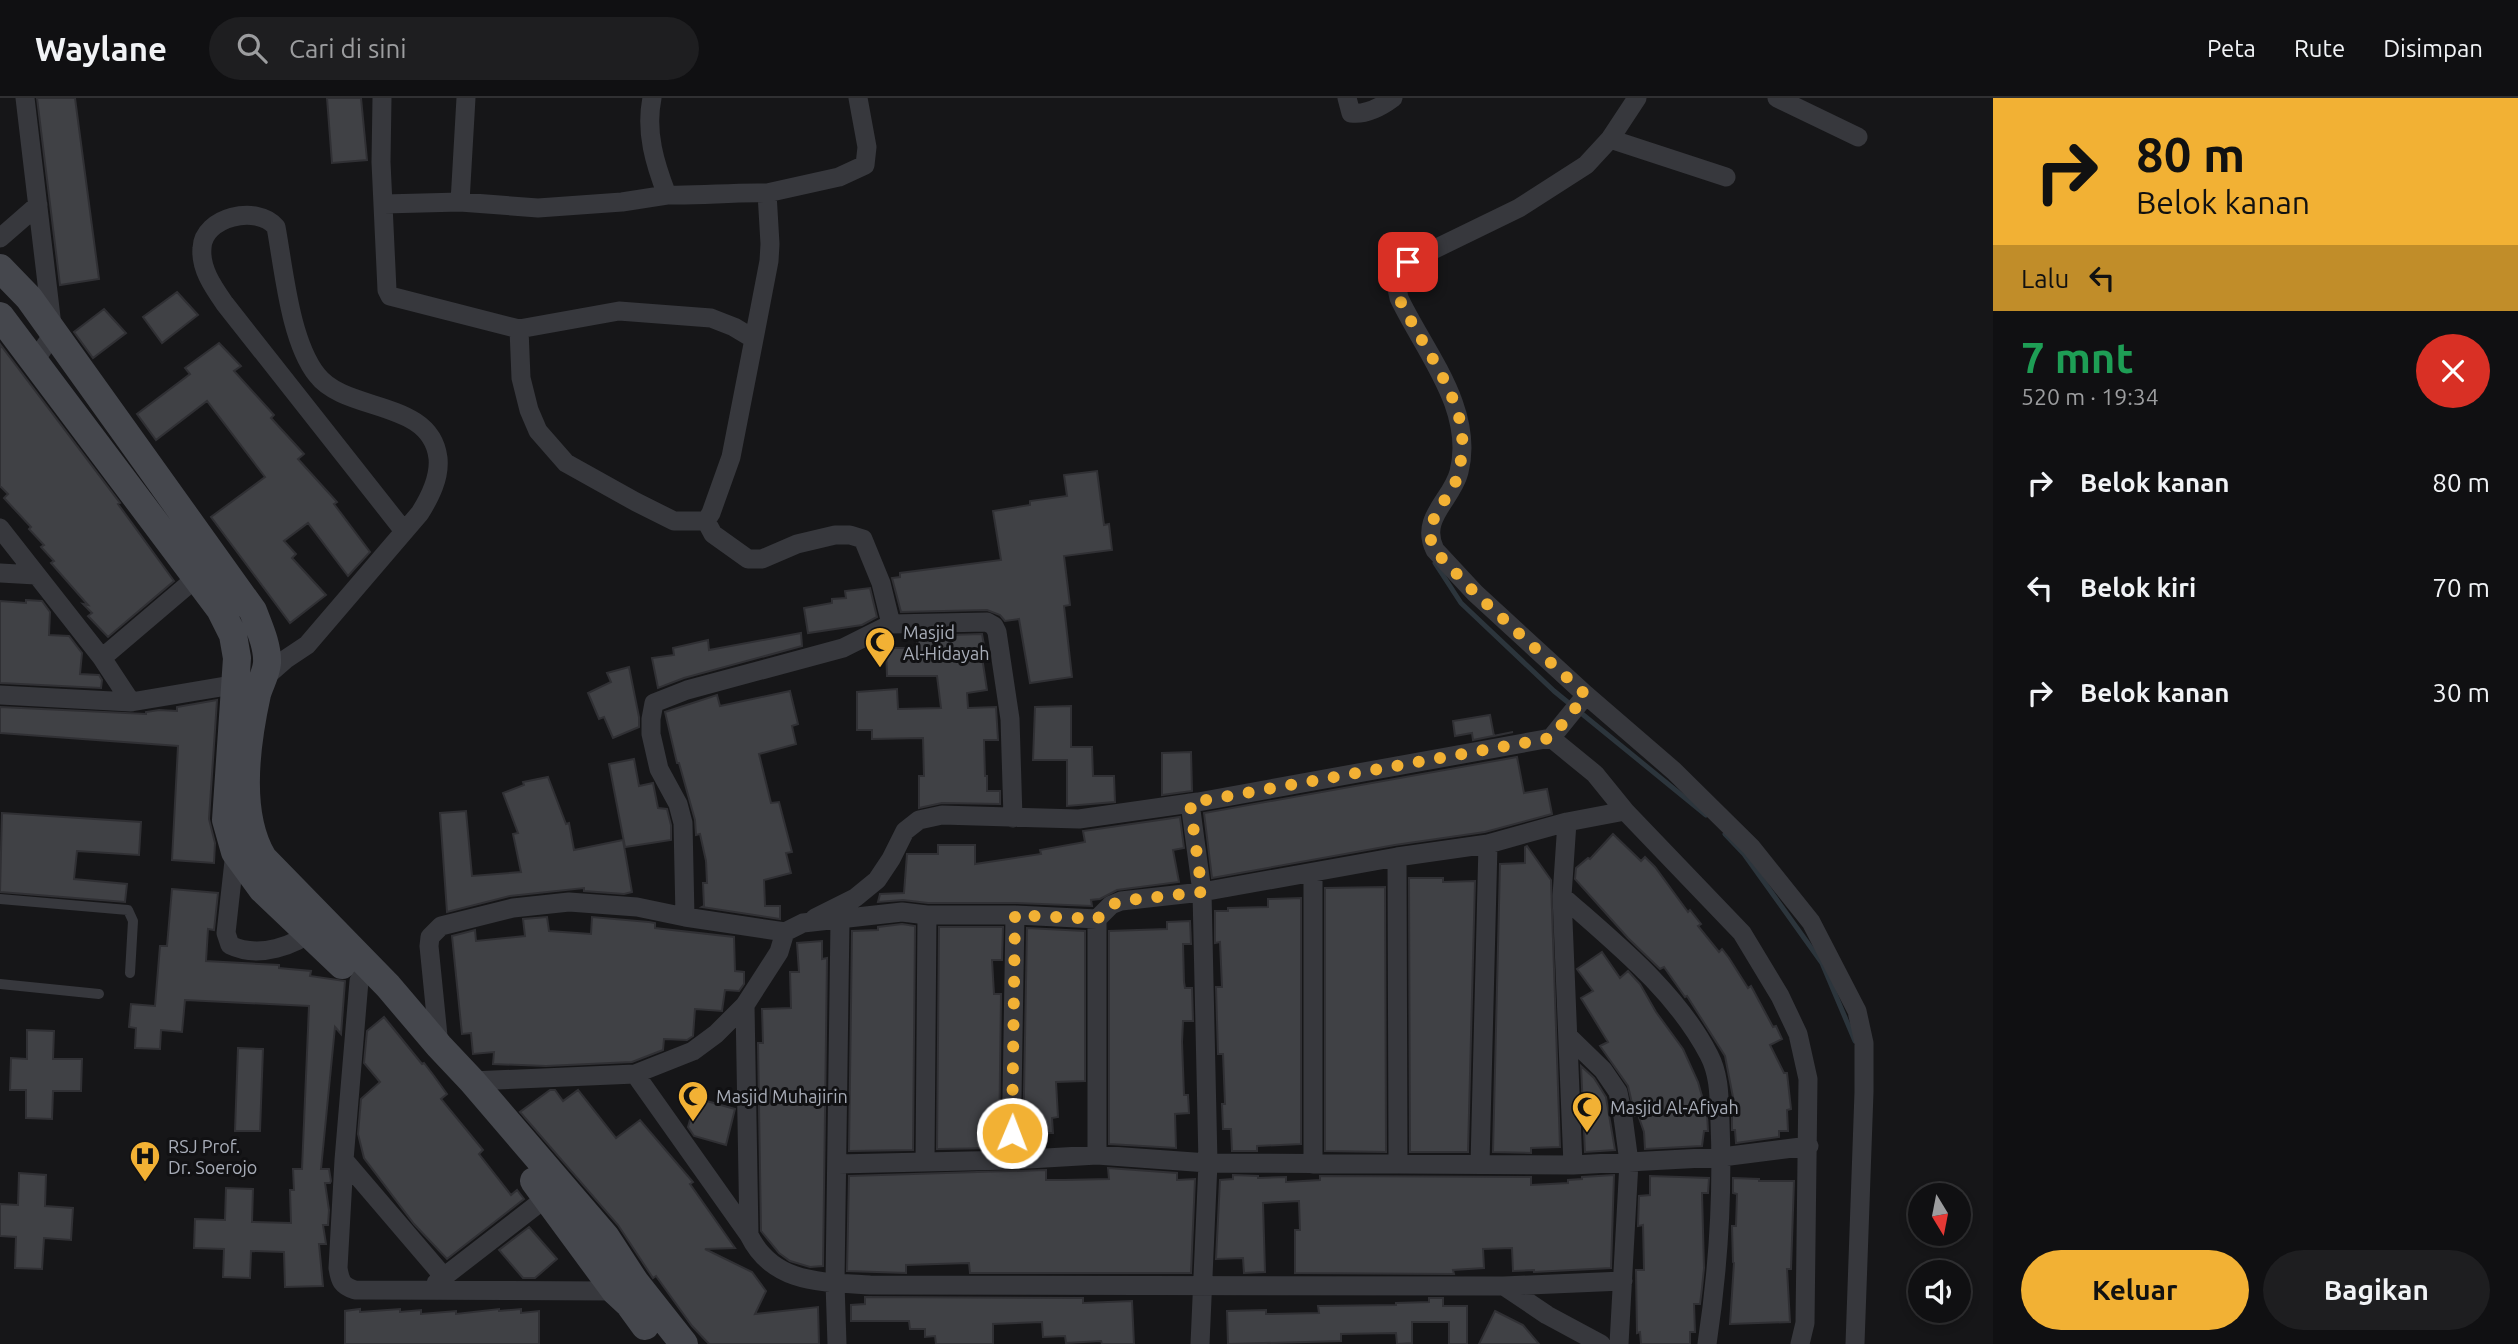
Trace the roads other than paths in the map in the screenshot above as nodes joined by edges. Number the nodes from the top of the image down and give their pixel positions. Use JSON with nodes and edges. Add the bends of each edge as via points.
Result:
{"nodes":[{"id":1,"x":25,"y":98,"type":"edge"},
{"id":2,"x":382,"y":98,"type":"edge"},
{"id":3,"x":466,"y":98,"type":"edge"},
{"id":4,"x":652,"y":98,"type":"edge"},
{"id":5,"x":858,"y":98,"type":"edge"},
{"id":6,"x":1347,"y":98,"type":"edge"},
{"id":7,"x":1393,"y":98,"type":"edge"},
{"id":8,"x":1637,"y":98,"type":"edge"},
{"id":9,"x":1777,"y":98,"type":"edge"},
{"id":10,"x":1858,"y":137,"type":"dead end"},
{"id":11,"x":1610,"y":139,"type":"junction"},
{"id":12,"x":1726,"y":177,"type":"dead end"},
{"id":13,"x":767,"y":193,"type":"junction"},
{"id":14,"x":667,"y":195,"type":"junction"},
{"id":15,"x":460,"y":202,"type":"junction"},
{"id":16,"x":384,"y":204,"type":"junction"},
{"id":17,"x":38,"y":205,"type":"junction"},
{"id":18,"x":0,"y":237,"type":"edge"},
{"id":19,"x":0,"y":268,"type":"edge"},
{"id":20,"x":0,"y":316,"type":"edge"},
{"id":21,"x":519,"y":329,"type":"junction"},
{"id":22,"x":54,"y":334,"type":"junction"},
{"id":23,"x":754,"y":339,"type":"junction"},
{"id":24,"x":34,"y":362,"type":"junction"},
{"id":25,"x":0,"y":528,"type":"edge"},
{"id":26,"x":709,"y":528,"type":"junction"},
{"id":27,"x":404,"y":531,"type":"junction"},
{"id":28,"x":0,"y":573,"type":"edge"},
{"id":29,"x":36,"y":575,"type":"junction"},
{"id":30,"x":196,"y":578,"type":"junction"},
{"id":31,"x":891,"y":624,"type":"junction"},
{"id":32,"x":102,"y":658,"type":"junction"},
{"id":33,"x":249,"y":681,"type":"junction"},
{"id":34,"x":0,"y":695,"type":"edge"},
{"id":35,"x":1586,"y":695,"type":"junction"},
{"id":36,"x":131,"y":702,"type":"junction"},
{"id":37,"x":1557,"y":730,"type":"junction"},
{"id":38,"x":1190,"y":803,"type":"junction"},
{"id":39,"x":1625,"y":811,"type":"junction"},
{"id":40,"x":1013,"y":818,"type":"junction"},
{"id":41,"x":1567,"y":822,"type":"junction"},
{"id":42,"x":1488,"y":844,"type":"junction"},
{"id":43,"x":235,"y":852,"type":"junction"},
{"id":44,"x":1397,"y":857,"type":"junction"},
{"id":45,"x":1314,"y":874,"type":"junction"},
{"id":46,"x":1202,"y":892,"type":"junction"},
{"id":47,"x":1562,"y":896,"type":"junction"},
{"id":48,"x":0,"y":898,"type":"edge"},
{"id":49,"x":927,"y":915,"type":"junction"},
{"id":50,"x":1015,"y":915,"type":"junction"},
{"id":51,"x":685,"y":917,"type":"junction"},
{"id":52,"x":1097,"y":919,"type":"junction"},
{"id":53,"x":840,"y":921,"type":"junction"},
{"id":54,"x":794,"y":927,"type":"junction"},
{"id":55,"x":317,"y":928,"type":"junction"},
{"id":56,"x":130,"y":973,"type":"dead end"},
{"id":57,"x":364,"y":974,"type":"junction"},
{"id":58,"x":0,"y":984,"type":"edge"},
{"id":59,"x":99,"y":994,"type":"dead end"},
{"id":60,"x":745,"y":1005,"type":"junction"},
{"id":61,"x":1568,"y":1036,"type":"junction"},
{"id":62,"x":439,"y":1046,"type":"junction"},
{"id":63,"x":635,"y":1073,"type":"junction"},
{"id":64,"x":472,"y":1081,"type":"junction"},
{"id":65,"x":1809,"y":1146,"type":"junction"},
{"id":66,"x":1097,"y":1155,"type":"junction"},
{"id":67,"x":1722,"y":1157,"type":"junction"},
{"id":68,"x":344,"y":1160,"type":"junction"},
{"id":69,"x":1011,"y":1160,"type":"junction"},
{"id":70,"x":925,"y":1162,"type":"junction"},
{"id":71,"x":1629,"y":1162,"type":"junction"},
{"id":72,"x":1208,"y":1163,"type":"junction"},
{"id":73,"x":838,"y":1164,"type":"junction"},
{"id":74,"x":1313,"y":1164,"type":"junction"},
{"id":75,"x":1398,"y":1164,"type":"junction"},
{"id":76,"x":1480,"y":1164,"type":"junction"},
{"id":77,"x":1573,"y":1165,"type":"junction"},
{"id":78,"x":547,"y":1197,"type":"junction"},
{"id":79,"x":749,"y":1235,"type":"junction"},
{"id":80,"x":444,"y":1277,"type":"junction"},
{"id":81,"x":1623,"y":1281,"type":"junction"},
{"id":82,"x":835,"y":1283,"type":"junction"},
{"id":83,"x":625,"y":1286,"type":"junction"},
{"id":84,"x":1203,"y":1286,"type":"junction"},
{"id":85,"x":1504,"y":1286,"type":"junction"},
{"id":86,"x":426,"y":1290,"type":"junction"},
{"id":87,"x":650,"y":1338,"type":"edge"},
{"id":88,"x":684,"y":1344,"type":"edge"},
{"id":89,"x":836,"y":1344,"type":"edge"},
{"id":90,"x":1200,"y":1344,"type":"edge"},
{"id":91,"x":1601,"y":1344,"type":"edge"},
{"id":92,"x":1619,"y":1344,"type":"edge"},
{"id":93,"x":1707,"y":1344,"type":"edge"},
{"id":94,"x":1800,"y":1344,"type":"edge"},
{"id":95,"x":1855,"y":1344,"type":"edge"}],
"edges":[{"from":1,"to":17,"type":"street"},
{"from":2,"to":16,"type":"street"},
{"from":3,"to":15,"type":"street"},
{"from":4,"to":14,"type":"street","via":[[653,157]]},
{"from":5,"to":13,"type":"street","via":[[867,147],[865,165],[839,177]]},
{"from":6,"to":7,"type":"street","via":[[1350,113],[1355,114]]},
{"from":8,"to":11,"type":"street"},
{"from":9,"to":10,"type":"street"},
{"from":11,"to":12,"type":"street"},
{"from":11,"to":35,"type":"street","via":[[1586,165],[1519,208],[1408,262],[1396,286],[1454,403],[1462,434],[1459,473],[1433,519],[1434,550]]},
{"from":13,"to":14,"type":"street"},
{"from":13,"to":23,"type":"street","via":[[769,261]]},
{"from":14,"to":15,"type":"street","via":[[538,208]]},
{"from":15,"to":16,"type":"street"},
{"from":16,"to":21,"type":"street","via":[[390,296]]},
{"from":17,"to":18,"type":"street"},
{"from":17,"to":22,"type":"street"},
{"from":19,"to":22,"type":"street"},
{"from":20,"to":24,"type":"street"},
{"from":21,"to":23,"type":"street","via":[[619,310],[710,318]]},
{"from":21,"to":26,"type":"street","via":[[528,410],[538,431],[566,463],[674,520]]},
{"from":22,"to":24,"type":"street"},
{"from":22,"to":33,"type":"street","via":[[253,611],[267,663]]},
{"from":23,"to":26,"type":"street","via":[[731,457]]},
{"from":24,"to":30,"type":"street"},
{"from":25,"to":29,"type":"street"},
{"from":26,"to":31,"type":"street","via":[[748,559],[762,559],[835,535],[850,534],[863,540]]},
{"from":27,"to":27,"type":"street","via":[[212,284],[201,249],[210,228],[248,214],[270,219],[276,227],[299,341],[317,376],[328,388],[404,415],[430,435],[439,467],[434,486]]},
{"from":27,"to":33,"type":"street","via":[[307,645]]},
{"from":28,"to":29,"type":"street"},
{"from":29,"to":32,"type":"street"},
{"from":30,"to":32,"type":"street"},
{"from":30,"to":33,"type":"street","via":[[220,609]]},
{"from":31,"to":40,"type":"street","via":[[987,622],[994,626],[1010,719]]},
{"from":31,"to":51,"type":"street","via":[[843,648],[654,703],[651,734],[659,769],[684,823]]},
{"from":32,"to":36,"type":"street"},
{"from":33,"to":36,"type":"street"},
{"from":33,"to":43,"type":"street","via":[[226,820]]},
{"from":33,"to":55,"type":"street","via":[[246,813],[263,858]]},
{"from":34,"to":36,"type":"street"},
{"from":35,"to":37,"type":"street"},
{"from":35,"to":95,"type":"street","via":[[1751,846],[1811,922],[1857,1011],[1864,1043],[1864,1092]]},
{"from":37,"to":38,"type":"street"},
{"from":37,"to":39,"type":"street"},
{"from":38,"to":40,"type":"street","via":[[1079,819]]},
{"from":38,"to":46,"type":"street"},
{"from":39,"to":41,"type":"street"},
{"from":39,"to":65,"type":"street","via":[[1742,933],[1780,996],[1798,1034],[1808,1079]]},
{"from":40,"to":54,"type":"street","via":[[942,815],[919,820],[905,831],[877,880],[855,898]]},
{"from":41,"to":42,"type":"street"},
{"from":41,"to":47,"type":"street"},
{"from":42,"to":44,"type":"street"},
{"from":42,"to":76,"type":"street"},
{"from":43,"to":55,"type":"street","via":[[262,889]]},
{"from":43,"to":55,"type":"street","via":[[226,933],[230,945],[272,950]]},
{"from":44,"to":45,"type":"street"},
{"from":44,"to":75,"type":"street"},
{"from":45,"to":46,"type":"street"},
{"from":45,"to":74,"type":"street"},
{"from":46,"to":52,"type":"street","via":[[1121,901]]},
{"from":46,"to":72,"type":"street"},
{"from":47,"to":61,"type":"street"},
{"from":47,"to":67,"type":"street","via":[[1645,968],[1710,1056],[1719,1081]]},
{"from":48,"to":56,"type":"lane","via":[[128,910],[133,921]]},
{"from":49,"to":50,"type":"street"},
{"from":49,"to":53,"type":"street","via":[[902,912]]},
{"from":49,"to":70,"type":"street"},
{"from":50,"to":52,"type":"street"},
{"from":50,"to":69,"type":"street"},
{"from":51,"to":54,"type":"street"},
{"from":51,"to":62,"type":"street","via":[[637,907],[569,902],[513,908],[442,926],[430,937],[429,946]]},
{"from":52,"to":66,"type":"street"},
{"from":53,"to":54,"type":"street"},
{"from":53,"to":73,"type":"street"},
{"from":54,"to":60,"type":"street"},
{"from":55,"to":57,"type":"street"},
{"from":57,"to":62,"type":"street"},
{"from":57,"to":68,"type":"street"},
{"from":57,"to":78,"type":"street","via":[[414,1042]]},
{"from":58,"to":59,"type":"lane"},
{"from":60,"to":63,"type":"street","via":[[693,1051]]},
{"from":60,"to":79,"type":"street"},
{"from":61,"to":71,"type":"street","via":[[1618,1092]]},
{"from":61,"to":77,"type":"street"},
{"from":62,"to":64,"type":"street"},
{"from":63,"to":64,"type":"street"},
{"from":63,"to":79,"type":"street"},
{"from":64,"to":83,"type":"street","via":[[605,1236]]},
{"from":65,"to":67,"type":"street"},
{"from":65,"to":94,"type":"street","via":[[1805,1324]]},
{"from":66,"to":69,"type":"street"},
{"from":66,"to":72,"type":"street"},
{"from":67,"to":71,"type":"street"},
{"from":67,"to":93,"type":"street","via":[[1715,1292]]},
{"from":68,"to":80,"type":"street"},
{"from":68,"to":86,"type":"street","via":[[340,1281],[355,1290]]},
{"from":69,"to":70,"type":"street"},
{"from":70,"to":73,"type":"street"},
{"from":71,"to":77,"type":"street"},
{"from":71,"to":81,"type":"street"},
{"from":72,"to":74,"type":"street"},
{"from":72,"to":84,"type":"street"},
{"from":73,"to":82,"type":"street"},
{"from":74,"to":75,"type":"street"},
{"from":75,"to":76,"type":"street"},
{"from":76,"to":77,"type":"street"},
{"from":78,"to":80,"type":"street"},
{"from":78,"to":83,"type":"street"},
{"from":79,"to":82,"type":"street","via":[[767,1262],[790,1275]]},
{"from":80,"to":86,"type":"street"},
{"from":81,"to":85,"type":"street"},
{"from":81,"to":92,"type":"street"},
{"from":82,"to":84,"type":"street"},
{"from":82,"to":89,"type":"street"},
{"from":83,"to":86,"type":"street"},
{"from":83,"to":87,"type":"street","via":[[629,1304]]},
{"from":83,"to":88,"type":"street"},
{"from":84,"to":85,"type":"street"},
{"from":84,"to":90,"type":"street"},
{"from":85,"to":91,"type":"street"}]}
